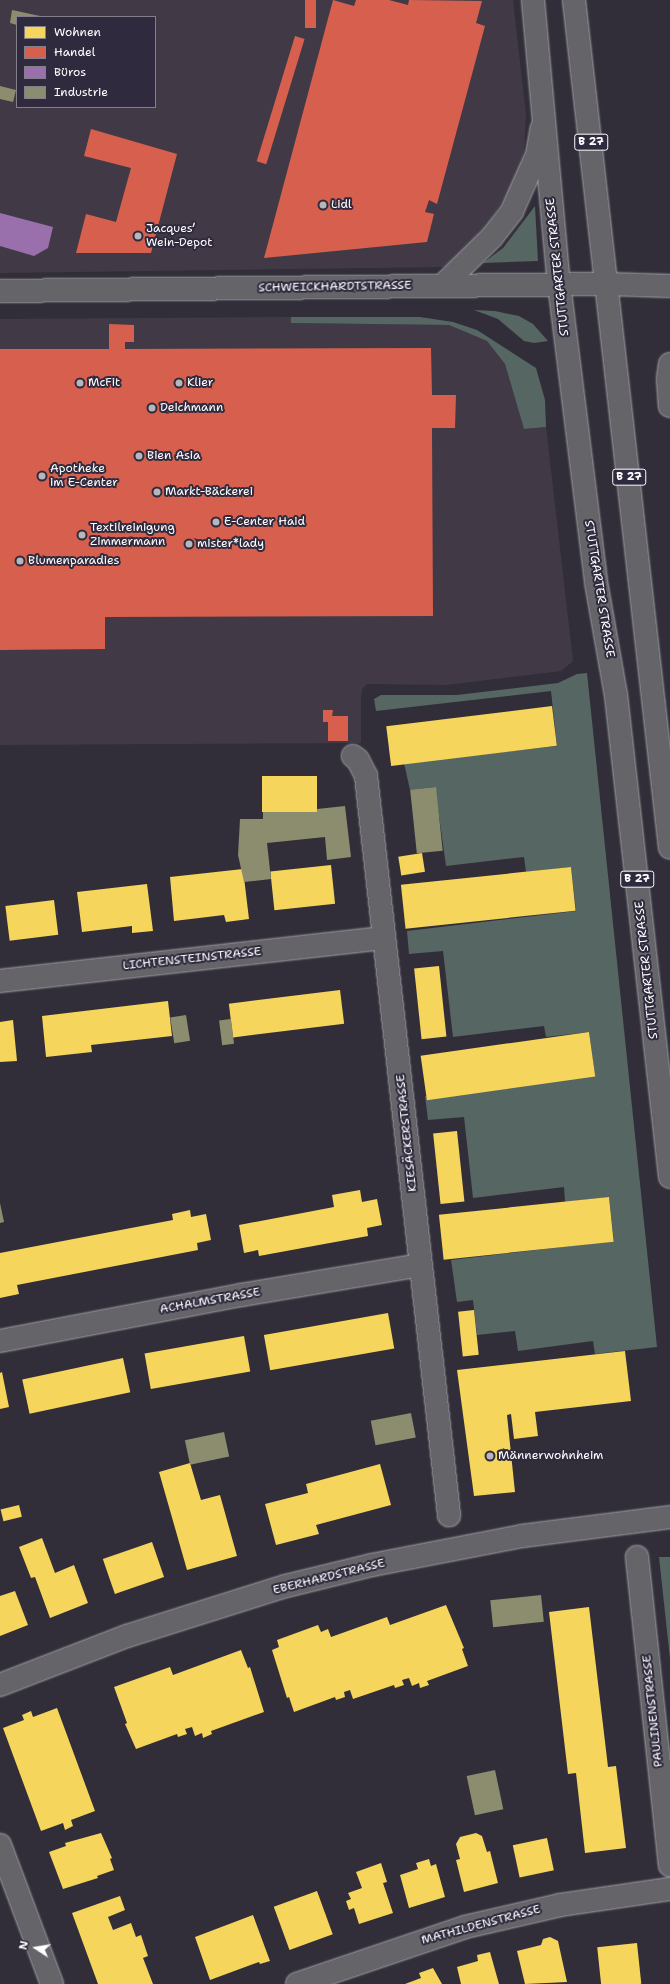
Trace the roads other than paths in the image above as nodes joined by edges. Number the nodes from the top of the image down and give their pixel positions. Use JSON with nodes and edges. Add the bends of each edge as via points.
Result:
{"nodes":[{"id":1,"x":533,"y":0,"type":"edge"},
{"id":2,"x":574,"y":0,"type":"edge"},
{"id":3,"x":543,"y":123,"type":"junction"},
{"id":4,"x":559,"y":284,"type":"junction"},
{"id":5,"x":607,"y":284,"type":"junction"},
{"id":6,"x":442,"y":286,"type":"junction"},
{"id":7,"x":670,"y":286,"type":"edge"},
{"id":8,"x":0,"y":291,"type":"edge"},
{"id":9,"x":670,"y":364,"type":"edge"},
{"id":10,"x":670,"y":406,"type":"edge"},
{"id":11,"x":353,"y":756,"type":"dead end"},
{"id":12,"x":670,"y":848,"type":"edge"},
{"id":13,"x":384,"y":938,"type":"junction"},
{"id":14,"x":0,"y":981,"type":"edge"},
{"id":15,"x":670,"y":1177,"type":"edge"},
{"id":16,"x":420,"y":1265,"type":"junction"},
{"id":17,"x":0,"y":1341,"type":"edge"},
{"id":18,"x":449,"y":1515,"type":"dead end"},
{"id":19,"x":670,"y":1518,"type":"edge"},
{"id":20,"x":637,"y":1557,"type":"dead end"},
{"id":21,"x":0,"y":1685,"type":"edge"},
{"id":22,"x":0,"y":1846,"type":"edge"},
{"id":23,"x":670,"y":1865,"type":"edge"},
{"id":24,"x":670,"y":1889,"type":"edge"},
{"id":25,"x":52,"y":1984,"type":"edge"},
{"id":26,"x":297,"y":1984,"type":"edge"}],
"edges":[{"from":1,"to":3,"type":"street","name":"STUTTGARTER STRASSE","number":"B 27"},
{"from":2,"to":5,"type":"street","number":"B 27"},
{"from":3,"to":4,"type":"street","name":"STUTTGARTER STRASSE","number":"B 27"},
{"from":3,"to":6,"type":"street","via":[[538,155],[512,211],[492,237]]},
{"from":4,"to":5,"type":"street","name":"SCHWEICKHARDTSTRASSE"},
{"from":4,"to":6,"type":"street","name":"SCHWEICKHARDTSTRASSE"},
{"from":4,"to":15,"type":"street","name":"STUTTGARTER STRASSE","number":"B 27","via":[[596,582],[616,695]]},
{"from":5,"to":7,"type":"street","name":"SCHWEICKHARDTSTRASSE"},
{"from":5,"to":12,"type":"street","number":"B 27"},
{"from":6,"to":8,"type":"street","name":"SCHWEICKHARDTSTRASSE"},
{"from":9,"to":10,"type":"street"},
{"from":11,"to":13,"type":"street","name":"KIESÄCKERSTRASSE","via":[[358,760],[366,776]]},
{"from":13,"to":14,"type":"street","name":"LICHTENSTEINSTRASSE"},
{"from":13,"to":16,"type":"street","name":"KIESÄCKERSTRASSE"},
{"from":16,"to":17,"type":"street","name":"ACHALMSTRASSE","via":[[226,1298]]},
{"from":16,"to":18,"type":"street","name":"KIESÄCKERSTRASSE"},
{"from":19,"to":21,"type":"street","name":"EBERHARDSTRASSE","via":[[514,1538],[372,1565],[286,1586],[127,1636]]},
{"from":20,"to":23,"type":"street","name":"PAULINENSTRASSE"},
{"from":22,"to":25,"type":"street"},
{"from":24,"to":26,"type":"street","name":"MATHILDENSTRASSE","via":[[588,1899],[465,1927]]}]}
